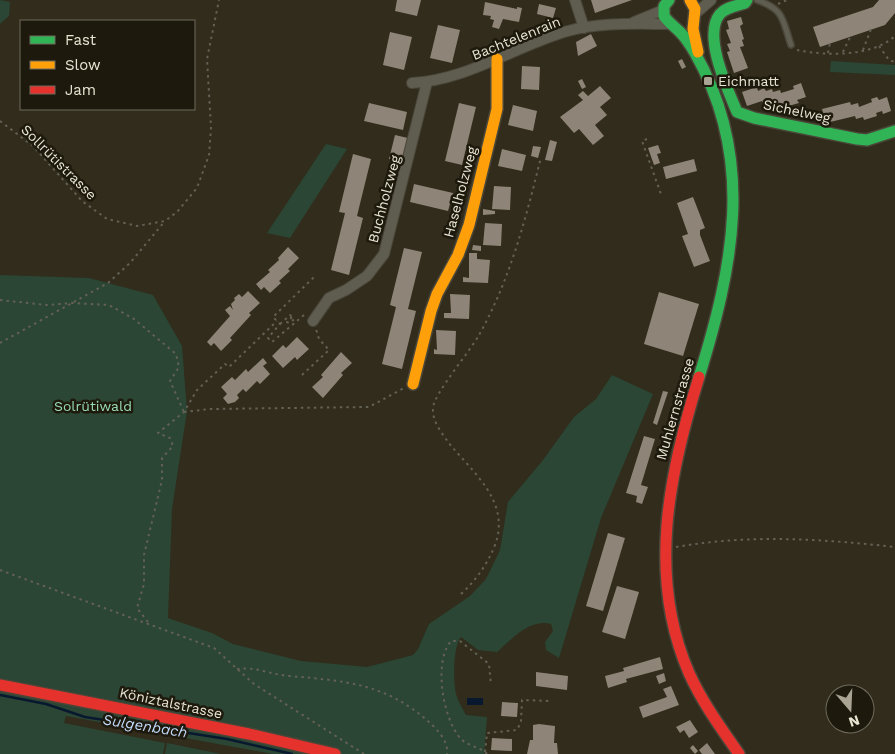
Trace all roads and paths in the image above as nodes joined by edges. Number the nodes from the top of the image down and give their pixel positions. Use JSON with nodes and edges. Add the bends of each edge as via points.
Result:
{"nodes":[{"id":1,"x":219,"y":0,"type":"edge"},
{"id":2,"x":575,"y":0,"type":"edge"},
{"id":3,"x":690,"y":0,"type":"edge"},
{"id":4,"x":711,"y":0,"type":"edge"},
{"id":5,"x":747,"y":0,"type":"edge"},
{"id":6,"x":757,"y":0,"type":"edge"},
{"id":7,"x":788,"y":0,"type":"edge"},
{"id":8,"x":667,"y":3,"type":"edge"},
{"id":9,"x":773,"y":6,"type":"junction"},
{"id":10,"x":694,"y":18,"type":"junction"},
{"id":11,"x":631,"y":24,"type":"junction"},
{"id":12,"x":672,"y":26,"type":"junction"},
{"id":13,"x":584,"y":28,"type":"junction"},
{"id":14,"x":871,"y":29,"type":"dead end"},
{"id":15,"x":850,"y":36,"type":"dead end"},
{"id":16,"x":895,"y":36,"type":"edge"},
{"id":17,"x":830,"y":43,"type":"dead end"},
{"id":18,"x":791,"y":45,"type":"joint"},
{"id":19,"x":879,"y":46,"type":"junction"},
{"id":20,"x":863,"y":50,"type":"junction"},
{"id":21,"x":843,"y":52,"type":"junction"},
{"id":22,"x":828,"y":53,"type":"junction"},
{"id":23,"x":497,"y":59,"type":"junction"},
{"id":24,"x":700,"y":62,"type":"junction"},
{"id":25,"x":895,"y":62,"type":"edge"},
{"id":26,"x":427,"y":82,"type":"junction"},
{"id":27,"x":412,"y":83,"type":"dead end"},
{"id":28,"x":0,"y":121,"type":"edge"},
{"id":29,"x":895,"y":131,"type":"edge"},
{"id":30,"x":647,"y":139,"type":"dead end"},
{"id":31,"x":541,"y":157,"type":"dead end"},
{"id":32,"x":662,"y":197,"type":"dead end"},
{"id":33,"x":165,"y":221,"type":"junction"},
{"id":34,"x":314,"y":277,"type":"dead end"},
{"id":35,"x":0,"y":300,"type":"edge"},
{"id":36,"x":72,"y":303,"type":"junction"},
{"id":37,"x":309,"y":318,"type":"joint"},
{"id":38,"x":277,"y":321,"type":"junction"},
{"id":39,"x":295,"y":322,"type":"junction"},
{"id":40,"x":280,"y":324,"type":"junction"},
{"id":41,"x":319,"y":339,"type":"dead end"},
{"id":42,"x":0,"y":343,"type":"edge"},
{"id":43,"x":302,"y":375,"type":"dead end"},
{"id":44,"x":413,"y":384,"type":"joint"},
{"id":45,"x":184,"y":412,"type":"junction"},
{"id":46,"x":895,"y":547,"type":"edge"},
{"id":47,"x":664,"y":550,"type":"junction"},
{"id":48,"x":0,"y":570,"type":"edge"},
{"id":49,"x":461,"y":594,"type":"dead end"},
{"id":50,"x":148,"y":622,"type":"junction"},
{"id":51,"x":237,"y":669,"type":"junction"},
{"id":52,"x":0,"y":685,"type":"edge"},
{"id":53,"x":490,"y":686,"type":"dead end"},
{"id":54,"x":551,"y":701,"type":"dead end"},
{"id":55,"x":486,"y":753,"type":"edge"},
{"id":56,"x":335,"y":754,"type":"edge"},
{"id":57,"x":364,"y":754,"type":"edge"},
{"id":58,"x":447,"y":754,"type":"edge"},
{"id":59,"x":739,"y":754,"type":"edge"}],
"edges":[{"from":1,"to":33,"type":"path","via":[[207,59],[211,128],[209,155],[197,188]]},
{"from":2,"to":13,"type":"street"},
{"from":3,"to":10,"type":"street","name":"Muhlernstrasse","via":[[694,5]]},
{"from":4,"to":10,"type":"street"},
{"from":5,"to":29,"type":"street","name":"Sichelweg","via":[[725,9],[717,17],[712,31],[724,82],[737,112],[857,139],[867,140]]},
{"from":6,"to":9,"type":"lane"},
{"from":7,"to":9,"type":"path"},
{"from":8,"to":11,"type":"street","name":"Bachtelenrain"},
{"from":8,"to":12,"type":"street","name":"Muhlernstrasse","via":[[664,17]]},
{"from":9,"to":18,"type":"lane","via":[[779,11]]},
{"from":10,"to":12,"type":"street","via":[[684,28]]},
{"from":10,"to":24,"type":"street","name":"Muhlernstrasse"},
{"from":11,"to":12,"type":"street","name":"Bachtelenrain"},
{"from":11,"to":13,"type":"street","name":"Bachtelenrain"},
{"from":12,"to":24,"type":"street","name":"Muhlernstrasse"},
{"from":13,"to":23,"type":"street","name":"Bachtelenrain"},
{"from":14,"to":20,"type":"path"},
{"from":15,"to":21,"type":"path"},
{"from":16,"to":19,"type":"path"},
{"from":17,"to":22,"type":"path"},
{"from":18,"to":22,"type":"path","via":[[796,50]]},
{"from":19,"to":20,"type":"path"},
{"from":19,"to":25,"type":"path","via":[[889,60]]},
{"from":20,"to":21,"type":"path"},
{"from":21,"to":22,"type":"path"},
{"from":23,"to":26,"type":"street","name":"Bachtelenrain","via":[[465,73]]},
{"from":23,"to":44,"type":"street","name":"Haselholzweg","via":[[497,109],[478,190],[464,241],[431,311]]},
{"from":24,"to":47,"type":"street","name":"Muhlernstrasse","via":[[720,108],[728,138],[735,182],[734,217],[729,263],[716,323],[672,480]]},
{"from":26,"to":27,"type":"street","name":"Bachtelenrain"},
{"from":26,"to":37,"type":"street","name":"Buchholzweg","via":[[384,254],[367,276],[329,298]]},
{"from":28,"to":33,"type":"path","name":"Sollrütistrasse","via":[[33,146],[82,201],[107,219],[137,226]]},
{"from":30,"to":32,"type":"path","via":[[642,141]]},
{"from":31,"to":49,"type":"path","via":[[520,238],[490,313],[433,407],[440,429],[489,492],[499,511],[498,537],[487,563]]},
{"from":33,"to":36,"type":"path","via":[[120,274]]},
{"from":34,"to":38,"type":"path","via":[[273,317]]},
{"from":35,"to":36,"type":"path","via":[[47,305]]},
{"from":36,"to":42,"type":"path"},
{"from":36,"to":45,"type":"path","via":[[109,305],[134,319],[176,354],[179,367],[170,381]]},
{"from":37,"to":39,"type":"path"},
{"from":38,"to":40,"type":"path"},
{"from":38,"to":45,"type":"path","via":[[229,367],[225,364],[197,390]]},
{"from":39,"to":40,"type":"path","via":[[287,322],[292,317],[290,315]]},
{"from":39,"to":40,"type":"path","via":[[272,342],[268,338]]},
{"from":41,"to":43,"type":"path","via":[[329,350]]},
{"from":44,"to":45,"type":"path","via":[[369,407]]},
{"from":45,"to":50,"type":"path","via":[[158,433],[170,438],[173,446],[162,458],[162,480],[144,555],[144,584],[137,608]]},
{"from":46,"to":47,"type":"path","via":[[754,539],[706,542]]},
{"from":47,"to":59,"type":"street","name":"Muhlernstrasse","via":[[667,595],[682,658],[709,712]]},
{"from":48,"to":50,"type":"path"},
{"from":50,"to":51,"type":"path","via":[[214,648]]},
{"from":51,"to":57,"type":"path","via":[[254,684]]},
{"from":51,"to":58,"type":"path","via":[[249,667],[386,692],[435,727]]},
{"from":52,"to":56,"type":"street","name":"Köniztalstrasse"},
{"from":53,"to":55,"type":"path","via":[[489,664],[460,641],[451,641],[441,677],[444,699],[458,735]]},
{"from":54,"to":55,"type":"path","via":[[522,700],[521,722],[517,730],[487,733]]}]}
